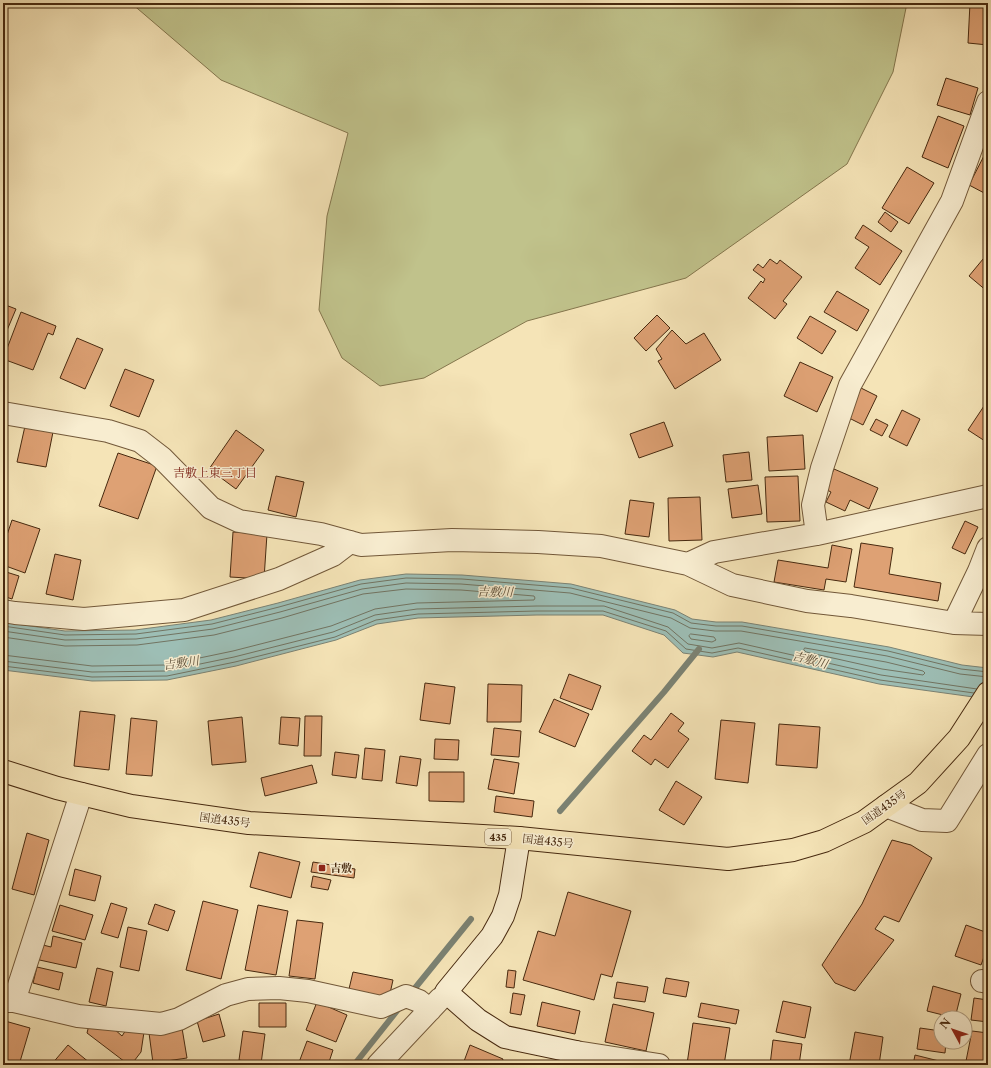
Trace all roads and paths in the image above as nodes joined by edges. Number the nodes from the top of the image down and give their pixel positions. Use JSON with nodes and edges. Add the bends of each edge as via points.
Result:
{"nodes":[{"id":1,"x":988,"y":102,"type":"edge"},
{"id":2,"x":3,"y":413,"type":"edge"},
{"id":3,"x":988,"y":496,"type":"edge"},
{"id":4,"x":818,"y":534,"type":"junction"},
{"id":5,"x":350,"y":542,"type":"junction"},
{"id":6,"x":988,"y":548,"type":"edge"},
{"id":7,"x":688,"y":564,"type":"junction"},
{"id":8,"x":3,"y":611,"type":"edge"},
{"id":9,"x":954,"y":623,"type":"junction"},
{"id":10,"x":988,"y":624,"type":"edge"},
{"id":11,"x":988,"y":693,"type":"edge"},
{"id":12,"x":988,"y":755,"type":"edge"},
{"id":13,"x":3,"y":771,"type":"edge"},
{"id":14,"x":81,"y":794,"type":"junction"},
{"id":15,"x":886,"y":806,"type":"junction"},
{"id":16,"x":519,"y":838,"type":"junction"},
{"id":17,"x":446,"y":992,"type":"junction"},
{"id":18,"x":9,"y":1001,"type":"edge"},
{"id":19,"x":430,"y":1010,"type":"junction"},
{"id":20,"x":573,"y":1059,"type":"edge"},
{"id":21,"x":378,"y":1065,"type":"edge"},
{"id":22,"x":658,"y":1065,"type":"edge"}],
"edges":[{"from":1,"to":4,"type":"street","via":[[952,200],[850,384],[822,468],[813,505]]},
{"from":2,"to":5,"type":"street","via":[[108,431],[140,441],[162,458],[210,508],[239,520],[321,534]]},
{"from":3,"to":4,"type":"street"},
{"from":4,"to":7,"type":"street","via":[[714,552]]},
{"from":5,"to":7,"type":"street","via":[[361,545],[452,540],[601,546]]},
{"from":5,"to":8,"type":"street","via":[[333,556],[279,579],[184,610],[84,619]]},
{"from":6,"to":9,"type":"street"},
{"from":7,"to":9,"type":"street","via":[[732,585],[807,601]]},
{"from":9,"to":10,"type":"street"},
{"from":11,"to":15,"type":"highway","name":"国道435号","number":"435","via":[[959,738],[918,783]]},
{"from":12,"to":15,"type":"street","via":[[947,821],[922,820]]},
{"from":13,"to":14,"type":"highway","name":"国道435号","number":"435"},
{"from":14,"to":16,"type":"highway","name":"国道435号","number":"435","via":[[131,806],[249,823]]},
{"from":14,"to":18,"type":"street"},
{"from":15,"to":16,"type":"highway","name":"国道435号","number":"435","via":[[864,822],[824,841],[793,850],[728,859]]},
{"from":16,"to":17,"type":"street","via":[[504,916],[492,936]]},
{"from":17,"to":19,"type":"street"},
{"from":17,"to":20,"type":"street","via":[[478,1020],[506,1037]]},
{"from":18,"to":19,"type":"street","via":[[78,1016],[161,1024],[179,1019],[226,995],[248,989],[279,988],[308,991],[381,1007],[406,996],[419,1001]]},
{"from":19,"to":21,"type":"street"},
{"from":20,"to":22,"type":"street"}]}
